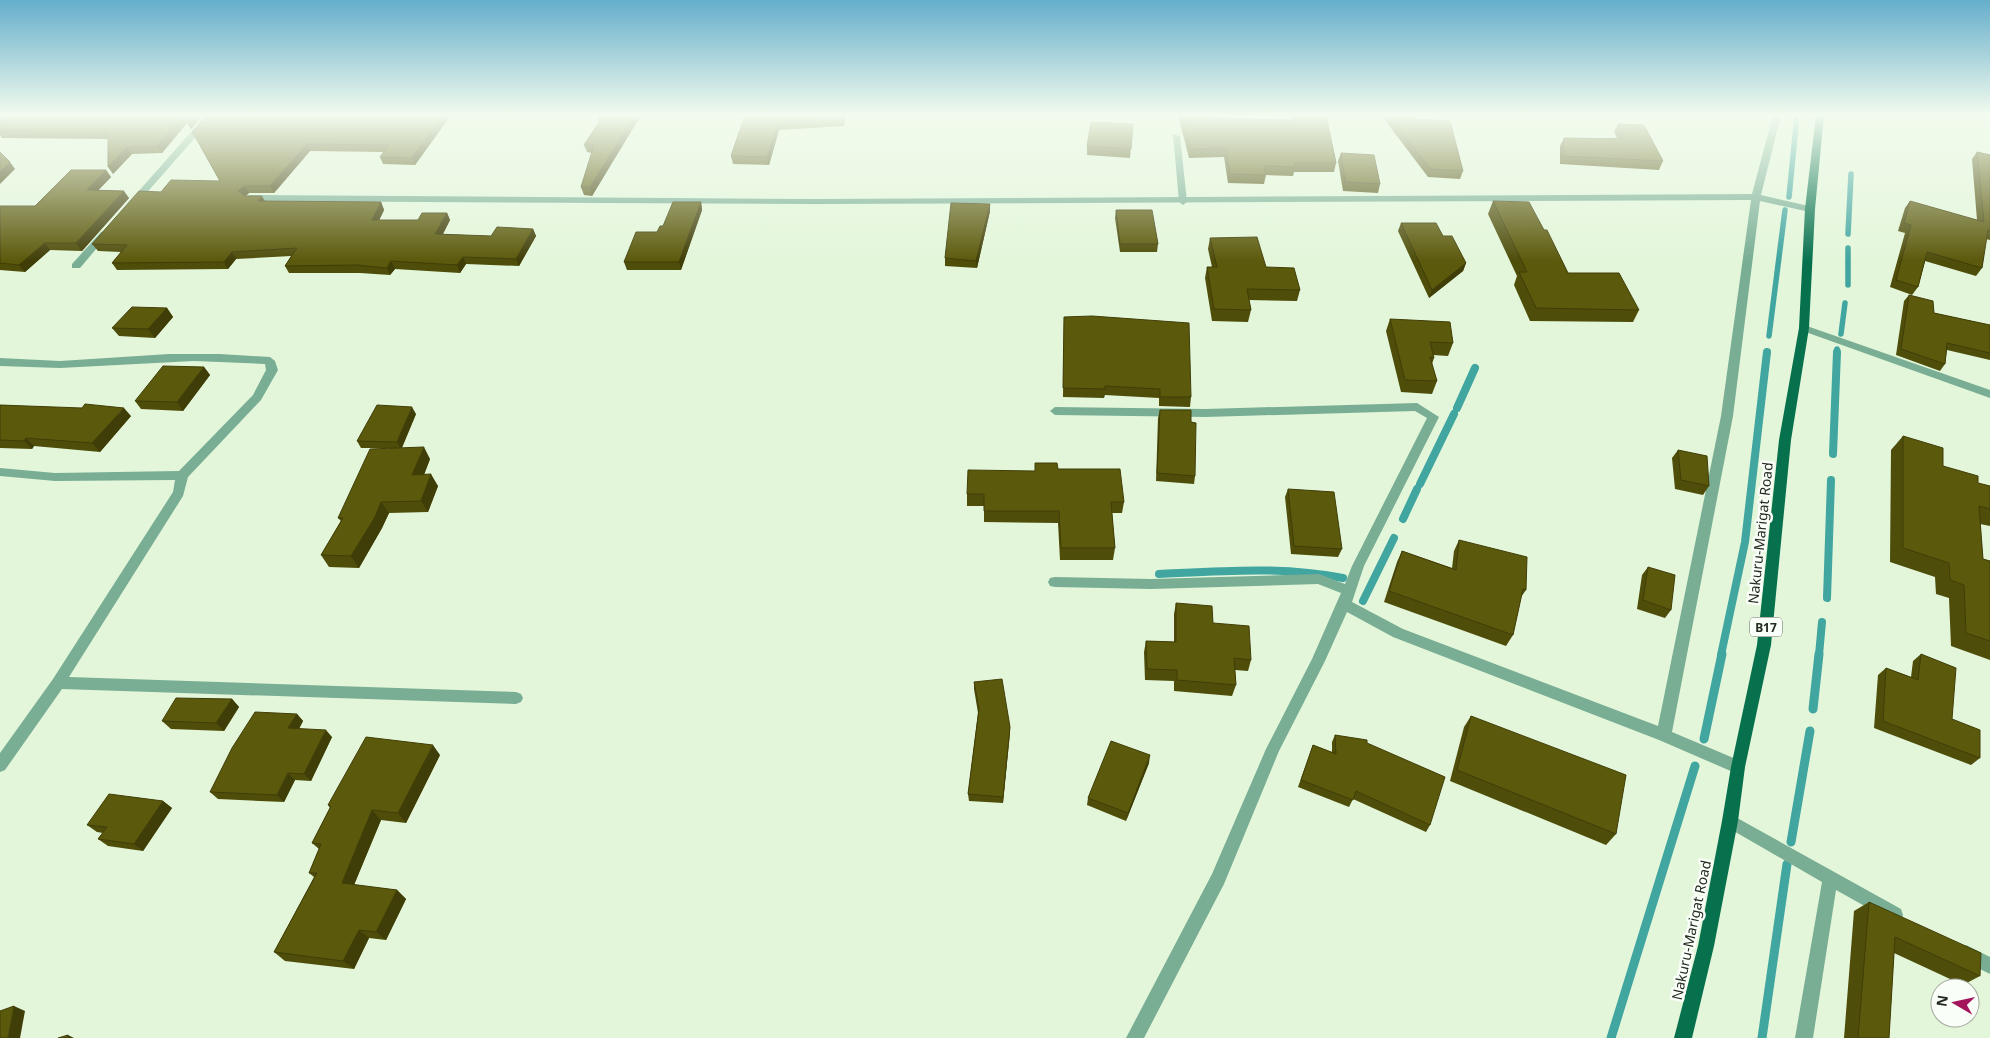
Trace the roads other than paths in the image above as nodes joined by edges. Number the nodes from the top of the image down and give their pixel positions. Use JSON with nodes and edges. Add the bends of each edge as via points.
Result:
{"nodes":[{"id":1,"x":168,"y":163,"type":"edge"},
{"id":2,"x":1179,"y":163,"type":"edge"},
{"id":3,"x":1765,"y":163,"type":"edge"},
{"id":4,"x":1815,"y":163,"type":"edge"},
{"id":5,"x":1756,"y":197,"type":"junction"},
{"id":6,"x":249,"y":198,"type":"edge"},
{"id":7,"x":1183,"y":202,"type":"junction"},
{"id":8,"x":1810,"y":209,"type":"junction"},
{"id":9,"x":126,"y":210,"type":"edge"},
{"id":10,"x":114,"y":224,"type":"edge"},
{"id":11,"x":76,"y":266,"type":"dead end"},
{"id":12,"x":1804,"y":328,"type":"junction"},
{"id":13,"x":0,"y":362,"type":"edge"},
{"id":14,"x":1990,"y":394,"type":"edge"},
{"id":15,"x":1056,"y":411,"type":"dead end"},
{"id":16,"x":1206,"y":413,"type":"joint"},
{"id":17,"x":0,"y":472,"type":"edge"},
{"id":18,"x":182,"y":475,"type":"junction"},
{"id":19,"x":1055,"y":582,"type":"dead end"},
{"id":20,"x":1346,"y":598,"type":"junction"},
{"id":21,"x":58,"y":683,"type":"junction"},
{"id":22,"x":516,"y":698,"type":"dead end"},
{"id":23,"x":1664,"y":735,"type":"junction"},
{"id":24,"x":0,"y":765,"type":"edge"},
{"id":25,"x":1738,"y":767,"type":"junction"},
{"id":26,"x":1730,"y":821,"type":"junction"},
{"id":27,"x":1830,"y":879,"type":"junction"},
{"id":28,"x":1905,"y":920,"type":"edge"},
{"id":29,"x":1956,"y":948,"type":"edge"},
{"id":30,"x":1990,"y":966,"type":"edge"},
{"id":31,"x":1136,"y":1038,"type":"edge"},
{"id":32,"x":1683,"y":1038,"type":"edge"},
{"id":33,"x":1804,"y":1038,"type":"edge"}],
"edges":[{"from":1,"to":9,"type":"street"},
{"from":2,"to":7,"type":"lane"},
{"from":3,"to":5,"type":"street"},
{"from":4,"to":8,"type":"main road","name":"Nakuru-Marigat Road","number":"B17"},
{"from":5,"to":7,"type":"street"},
{"from":5,"to":8,"type":"street"},
{"from":5,"to":23,"type":"street","via":[[1727,416]]},
{"from":6,"to":7,"type":"street"},
{"from":8,"to":12,"type":"main road","name":"Nakuru-Marigat Road","number":"B17"},
{"from":10,"to":11,"type":"street"},
{"from":12,"to":14,"type":"street"},
{"from":12,"to":25,"type":"main road","name":"Nakuru-Marigat Road","number":"B17","via":[[1785,440],[1764,645]]},
{"from":13,"to":18,"type":"street","via":[[66,364],[243,358],[270,361],[272,370],[257,396]]},
{"from":15,"to":16,"type":"lane"},
{"from":16,"to":20,"type":"street","via":[[1417,407],[1433,417],[1358,566]]},
{"from":17,"to":18,"type":"street","via":[[55,477]]},
{"from":18,"to":21,"type":"street","via":[[179,493]]},
{"from":19,"to":20,"type":"street","via":[[1151,584],[1319,580]]},
{"from":20,"to":23,"type":"street","via":[[1398,633]]},
{"from":20,"to":31,"type":"street","via":[[1273,749],[1218,879]]},
{"from":21,"to":22,"type":"street"},
{"from":21,"to":24,"type":"street"},
{"from":23,"to":25,"type":"street"},
{"from":25,"to":26,"type":"main road","name":"Nakuru-Marigat Road","number":"B17"},
{"from":26,"to":27,"type":"street"},
{"from":26,"to":32,"type":"main road","name":"Nakuru-Marigat Road","number":"B17","via":[[1706,946]]},
{"from":27,"to":28,"type":"street"},
{"from":27,"to":33,"type":"street"},
{"from":29,"to":30,"type":"street"}]}
